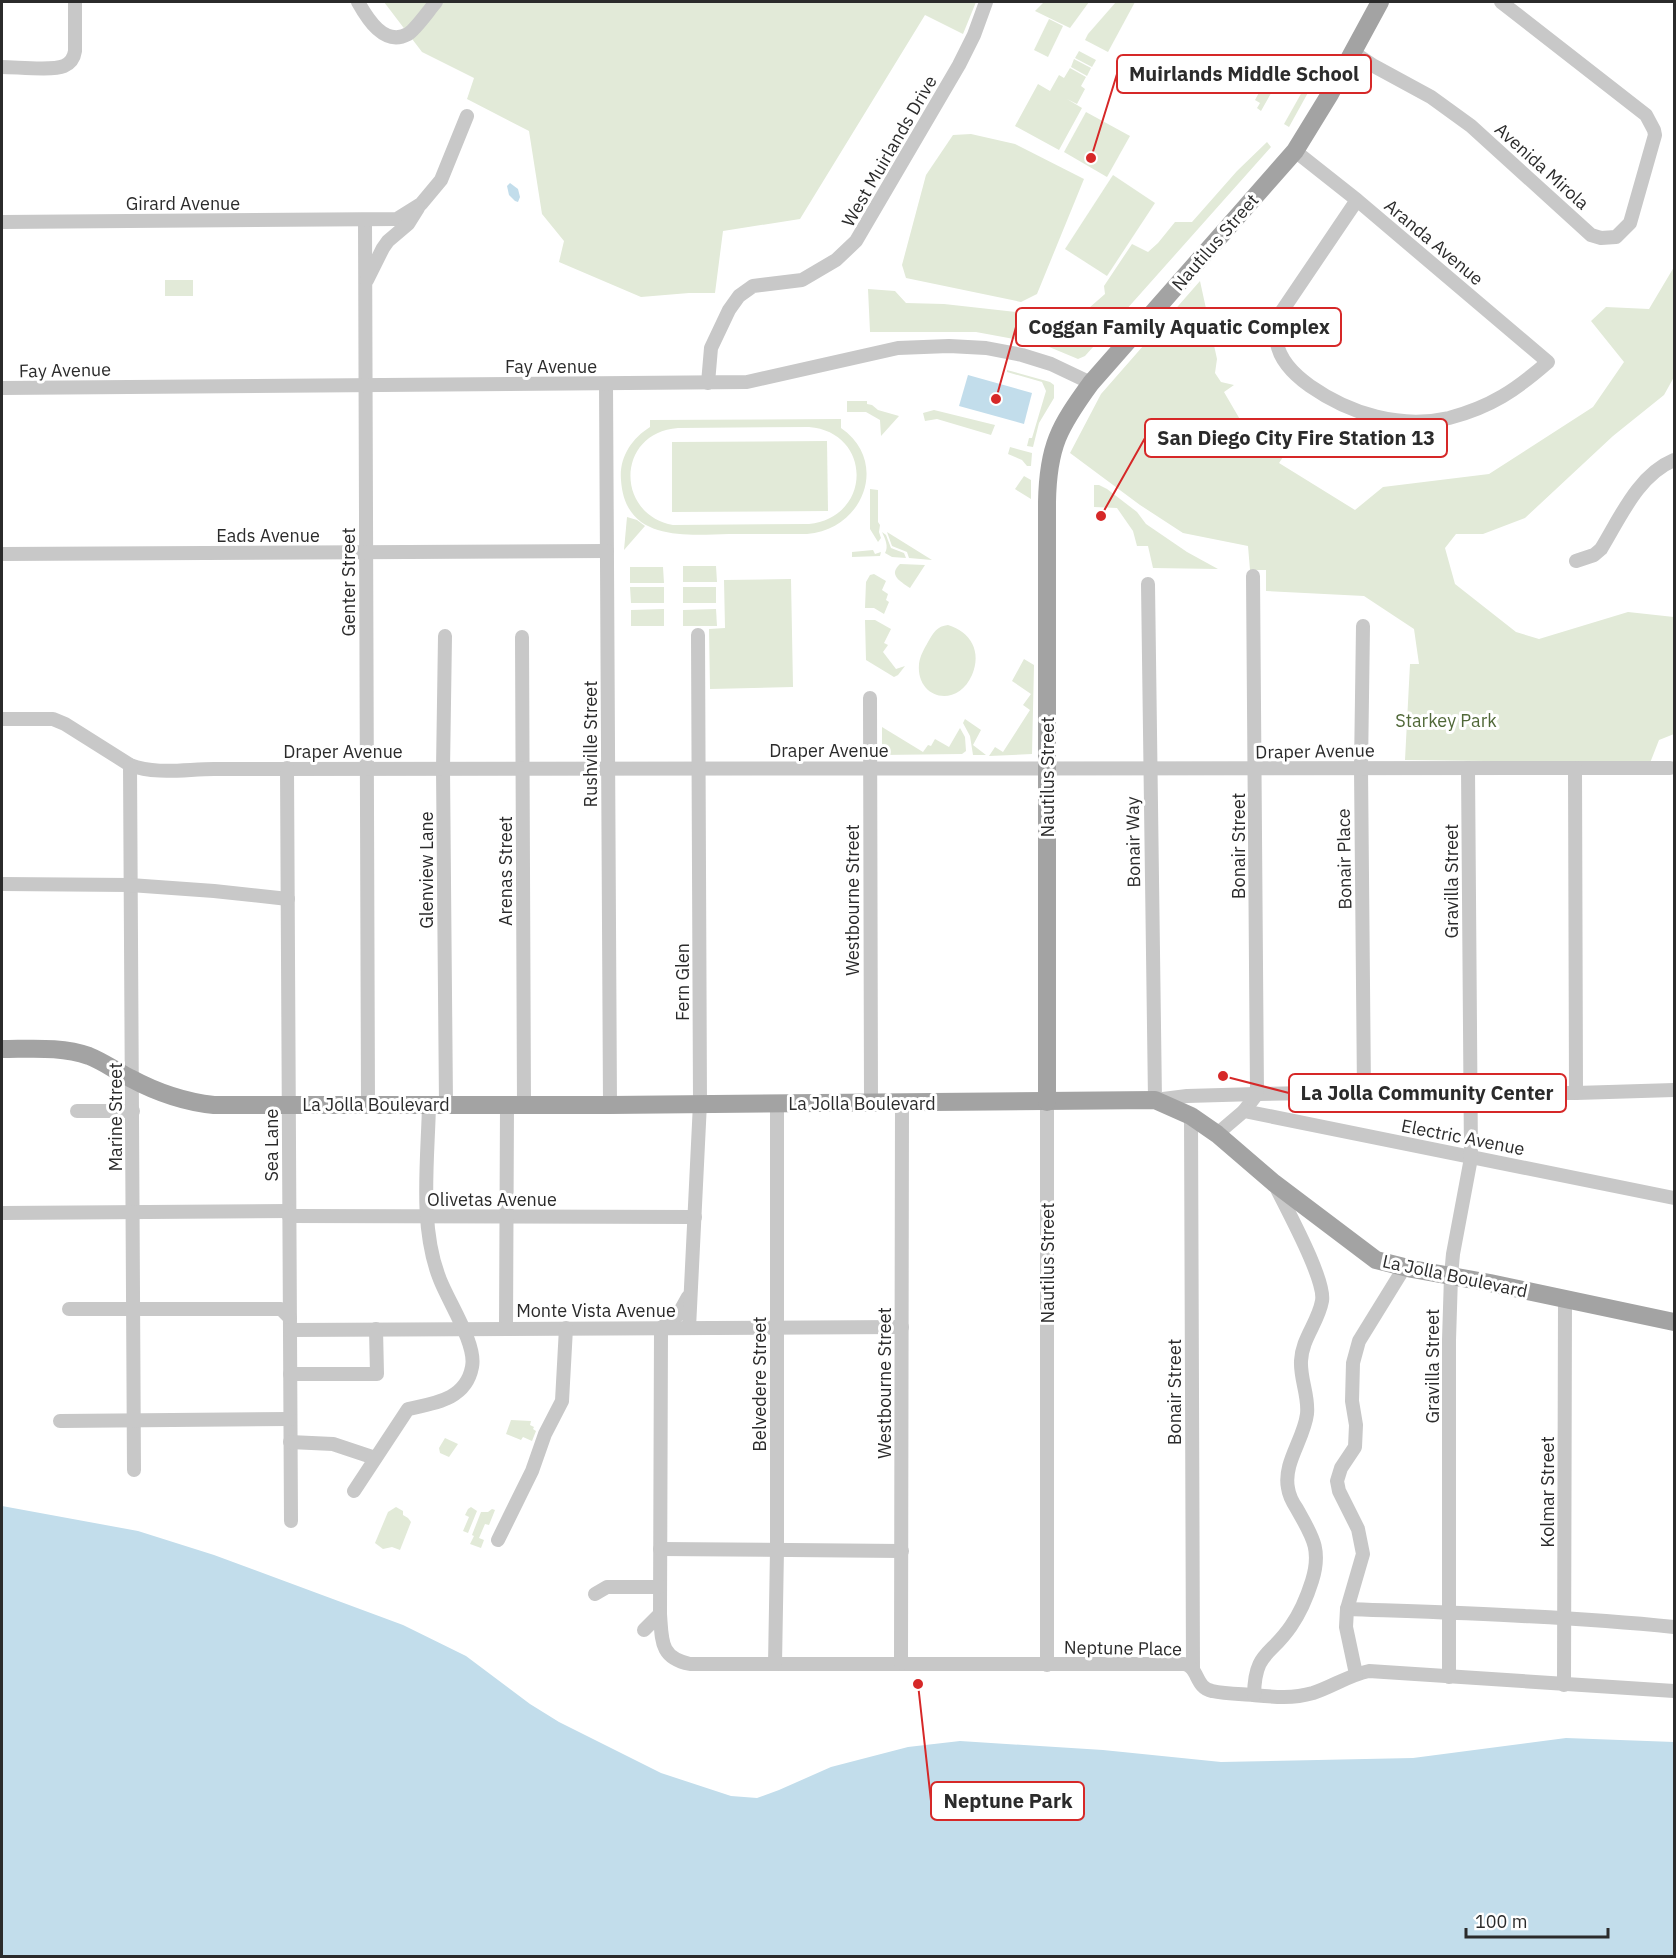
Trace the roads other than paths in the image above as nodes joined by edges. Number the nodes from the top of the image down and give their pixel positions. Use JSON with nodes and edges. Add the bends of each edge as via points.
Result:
{"nodes":[{"id":1,"x":75,"y":2,"type":"edge"},
{"id":2,"x":358,"y":2,"type":"edge"},
{"id":3,"x":436,"y":2,"type":"edge"},
{"id":4,"x":986,"y":2,"type":"edge"},
{"id":5,"x":1380,"y":2,"type":"edge"},
{"id":6,"x":1501,"y":2,"type":"edge"},
{"id":7,"x":1353,"y":52,"type":"junction"},
{"id":8,"x":2,"y":67,"type":"edge"},
{"id":9,"x":467,"y":116,"type":"dead end"},
{"id":10,"x":1295,"y":151,"type":"junction"},
{"id":11,"x":1357,"y":200,"type":"junction"},
{"id":12,"x":421,"y":204,"type":"junction"},
{"id":13,"x":365,"y":220,"type":"junction"},
{"id":14,"x":2,"y":222,"type":"edge"},
{"id":15,"x":365,"y":284,"type":"junction"},
{"id":16,"x":708,"y":383,"type":"junction"},
{"id":17,"x":1091,"y":383,"type":"junction"},
{"id":18,"x":606,"y":384,"type":"junction"},
{"id":19,"x":366,"y":386,"type":"junction"},
{"id":20,"x":2,"y":388,"type":"edge"},
{"id":21,"x":1674,"y":460,"type":"edge"},
{"id":22,"x":607,"y":551,"type":"junction"},
{"id":23,"x":366,"y":552,"type":"junction"},
{"id":24,"x":2,"y":554,"type":"edge"},
{"id":25,"x":1576,"y":561,"type":"dead end"},
{"id":26,"x":1253,"y":576,"type":"dead end"},
{"id":27,"x":1148,"y":584,"type":"dead end"},
{"id":28,"x":1363,"y":626,"type":"dead end"},
{"id":29,"x":698,"y":635,"type":"dead end"},
{"id":30,"x":445,"y":636,"type":"dead end"},
{"id":31,"x":522,"y":636,"type":"dead end"},
{"id":32,"x":870,"y":698,"type":"dead end"},
{"id":33,"x":2,"y":719,"type":"edge"},
{"id":34,"x":130,"y":765,"type":"junction"},
{"id":35,"x":1047,"y":767,"type":"junction"},
{"id":36,"x":287,"y":768,"type":"junction"},
{"id":37,"x":367,"y":768,"type":"junction"},
{"id":38,"x":523,"y":768,"type":"junction"},
{"id":39,"x":609,"y":768,"type":"junction"},
{"id":40,"x":699,"y":768,"type":"junction"},
{"id":41,"x":869,"y":768,"type":"junction"},
{"id":42,"x":1361,"y":768,"type":"junction"},
{"id":43,"x":1468,"y":768,"type":"junction"},
{"id":44,"x":1575,"y":768,"type":"junction"},
{"id":45,"x":1670,"y":768,"type":"dead end"},
{"id":46,"x":443,"y":769,"type":"junction"},
{"id":47,"x":1150,"y":769,"type":"junction"},
{"id":48,"x":1255,"y":769,"type":"junction"},
{"id":49,"x":2,"y":884,"type":"edge"},
{"id":50,"x":130,"y":885,"type":"junction"},
{"id":51,"x":288,"y":899,"type":"junction"},
{"id":52,"x":2,"y":1049,"type":"edge"},
{"id":53,"x":132,"y":1079,"type":"junction"},
{"id":54,"x":1674,"y":1089,"type":"edge"},
{"id":55,"x":1365,"y":1092,"type":"junction"},
{"id":56,"x":1469,"y":1092,"type":"junction"},
{"id":57,"x":1576,"y":1093,"type":"junction"},
{"id":58,"x":1257,"y":1094,"type":"junction"},
{"id":59,"x":1155,"y":1100,"type":"junction"},
{"id":60,"x":1047,"y":1102,"type":"junction"},
{"id":61,"x":700,"y":1103,"type":"junction"},
{"id":62,"x":872,"y":1103,"type":"junction"},
{"id":63,"x":902,"y":1103,"type":"junction"},
{"id":64,"x":437,"y":1104,"type":"junction"},
{"id":65,"x":777,"y":1104,"type":"junction"},
{"id":66,"x":289,"y":1105,"type":"junction"},
{"id":67,"x":368,"y":1105,"type":"junction"},
{"id":68,"x":515,"y":1105,"type":"junction"},
{"id":69,"x":610,"y":1105,"type":"junction"},
{"id":70,"x":77,"y":1111,"type":"dead end"},
{"id":71,"x":133,"y":1111,"type":"junction"},
{"id":72,"x":1244,"y":1111,"type":"junction"},
{"id":73,"x":1191,"y":1116,"type":"junction"},
{"id":74,"x":1217,"y":1134,"type":"junction"},
{"id":75,"x":1470,"y":1158,"type":"junction"},
{"id":76,"x":1274,"y":1183,"type":"junction"},
{"id":77,"x":1674,"y":1198,"type":"edge"},
{"id":78,"x":133,"y":1206,"type":"junction"},
{"id":79,"x":2,"y":1213,"type":"edge"},
{"id":80,"x":290,"y":1213,"type":"junction"},
{"id":81,"x":427,"y":1217,"type":"junction"},
{"id":82,"x":506,"y":1217,"type":"junction"},
{"id":83,"x":695,"y":1217,"type":"junction"},
{"id":84,"x":1404,"y":1268,"type":"junction"},
{"id":85,"x":1451,"y":1276,"type":"junction"},
{"id":86,"x":691,"y":1284,"type":"junction"},
{"id":87,"x":1565,"y":1299,"type":"junction"},
{"id":88,"x":69,"y":1309,"type":"dead end"},
{"id":89,"x":133,"y":1310,"type":"junction"},
{"id":90,"x":1674,"y":1322,"type":"edge"},
{"id":91,"x":290,"y":1324,"type":"junction"},
{"id":92,"x":777,"y":1327,"type":"junction"},
{"id":93,"x":902,"y":1327,"type":"junction"},
{"id":94,"x":566,"y":1328,"type":"junction"},
{"id":95,"x":661,"y":1328,"type":"junction"},
{"id":96,"x":689,"y":1328,"type":"junction"},
{"id":97,"x":376,"y":1329,"type":"junction"},
{"id":98,"x":463,"y":1329,"type":"junction"},
{"id":99,"x":506,"y":1329,"type":"junction"},
{"id":100,"x":290,"y":1374,"type":"junction"},
{"id":101,"x":290,"y":1419,"type":"junction"},
{"id":102,"x":134,"y":1420,"type":"junction"},
{"id":103,"x":60,"y":1421,"type":"dead end"},
{"id":104,"x":290,"y":1442,"type":"junction"},
{"id":105,"x":375,"y":1458,"type":"junction"},
{"id":106,"x":134,"y":1470,"type":"dead end"},
{"id":107,"x":354,"y":1491,"type":"dead end"},
{"id":108,"x":291,"y":1521,"type":"dead end"},
{"id":109,"x":498,"y":1540,"type":"dead end"},
{"id":110,"x":660,"y":1549,"type":"junction"},
{"id":111,"x":777,"y":1550,"type":"junction"},
{"id":112,"x":902,"y":1551,"type":"junction"},
{"id":113,"x":660,"y":1587,"type":"junction"},
{"id":114,"x":595,"y":1594,"type":"dead end"},
{"id":115,"x":1347,"y":1609,"type":"junction"},
{"id":116,"x":1451,"y":1613,"type":"junction"},
{"id":117,"x":660,"y":1614,"type":"junction"},
{"id":118,"x":1564,"y":1620,"type":"junction"},
{"id":119,"x":1674,"y":1627,"type":"edge"},
{"id":120,"x":644,"y":1629,"type":"dead end"},
{"id":121,"x":775,"y":1664,"type":"junction"},
{"id":122,"x":901,"y":1664,"type":"junction"},
{"id":123,"x":1047,"y":1665,"type":"junction"},
{"id":124,"x":1193,"y":1669,"type":"junction"},
{"id":125,"x":1356,"y":1674,"type":"junction"},
{"id":126,"x":1449,"y":1677,"type":"junction"},
{"id":127,"x":1564,"y":1685,"type":"junction"},
{"id":128,"x":1674,"y":1691,"type":"edge"},
{"id":129,"x":1254,"y":1695,"type":"junction"}],
"edges":[{"from":1,"to":8,"type":"street","via":[[74,57],[68,65]]},
{"from":2,"to":3,"type":"street","via":[[377,30],[397,37],[409,34]]},
{"from":4,"to":16,"type":"street","name":"West Muirlands Drive","via":[[959,65],[856,241],[836,260],[802,280],[753,286],[739,296],[711,348]]},
{"from":5,"to":7,"type":"main road","name":"Nautilus Street"},
{"from":6,"to":7,"type":"street","name":"Avenida Mirola","via":[[1646,115],[1654,130],[1630,223],[1616,237],[1591,235],[1471,126],[1431,97]]},
{"from":7,"to":10,"type":"main road","name":"Nautilus Street"},
{"from":9,"to":12,"type":"street","via":[[441,180]]},
{"from":10,"to":11,"type":"street","name":"Aranda Avenue"},
{"from":10,"to":17,"type":"main road","name":"Nautilus Street"},
{"from":11,"to":11,"type":"street","name":"Aranda Avenue","via":[[1548,362],[1521,386],[1491,404],[1448,418],[1414,422],[1350,409],[1299,378],[1282,357],[1277,326],[1288,301]]},
{"from":12,"to":13,"type":"street","via":[[397,219]]},
{"from":12,"to":15,"type":"street","via":[[408,224],[383,248]]},
{"from":13,"to":14,"type":"street","name":"Girard Avenue"},
{"from":13,"to":15,"type":"street","name":"Genter Street"},
{"from":15,"to":19,"type":"street","name":"Genter Street"},
{"from":16,"to":17,"type":"street","name":"Fay Avenue","via":[[747,382],[898,348],[949,346],[1022,355]]},
{"from":16,"to":18,"type":"street","name":"Fay Avenue"},
{"from":17,"to":35,"type":"main road","name":"Nautilus Street","via":[[1059,431],[1047,480]]},
{"from":18,"to":19,"type":"street","name":"Fay Avenue"},
{"from":18,"to":22,"type":"street","name":"Rushville Street"},
{"from":19,"to":20,"type":"street","name":"Fay Avenue"},
{"from":19,"to":23,"type":"street","name":"Genter Street"},
{"from":21,"to":25,"type":"street","via":[[1663,465],[1636,492],[1601,549]]},
{"from":22,"to":23,"type":"street","name":"Eads Avenue"},
{"from":22,"to":39,"type":"street","name":"Rushville Street"},
{"from":23,"to":24,"type":"street","name":"Eads Avenue"},
{"from":23,"to":37,"type":"street","name":"Genter Street"},
{"from":26,"to":48,"type":"street","name":"Bonair Street"},
{"from":27,"to":47,"type":"street","name":"Bonair Way"},
{"from":28,"to":42,"type":"street","name":"Bonair Place"},
{"from":29,"to":40,"type":"street","name":"Fern Glen"},
{"from":30,"to":46,"type":"street","name":"Glenview Lane"},
{"from":31,"to":38,"type":"street","name":"Arenas Street"},
{"from":32,"to":41,"type":"street","name":"Westbourne Street"},
{"from":33,"to":34,"type":"street","name":"Draper Avenue","via":[[53,719]]},
{"from":34,"to":36,"type":"street","name":"Draper Avenue","via":[[158,770]]},
{"from":34,"to":50,"type":"street","name":"Marine Street"},
{"from":35,"to":41,"type":"street","name":"Draper Avenue"},
{"from":35,"to":47,"type":"street","name":"Draper Avenue"},
{"from":35,"to":60,"type":"main road","name":"Nautilus Street"},
{"from":36,"to":37,"type":"street","name":"Draper Avenue"},
{"from":36,"to":51,"type":"street","name":"Sea Lane"},
{"from":37,"to":46,"type":"street","name":"Draper Avenue"},
{"from":37,"to":67,"type":"street","name":"Genter Street"},
{"from":38,"to":39,"type":"street","name":"Draper Avenue"},
{"from":38,"to":46,"type":"street","name":"Draper Avenue"},
{"from":38,"to":68,"type":"street","name":"Arenas Street"},
{"from":39,"to":40,"type":"street","name":"Draper Avenue"},
{"from":39,"to":69,"type":"street","name":"Rushville Street"},
{"from":40,"to":41,"type":"street","name":"Draper Avenue"},
{"from":40,"to":61,"type":"street","name":"Fern Glen"},
{"from":41,"to":62,"type":"street","name":"Westbourne Street"},
{"from":42,"to":43,"type":"street","name":"Draper Avenue"},
{"from":42,"to":48,"type":"street","name":"Draper Avenue"},
{"from":42,"to":55,"type":"street","name":"Bonair Place"},
{"from":43,"to":44,"type":"street","name":"Draper Avenue"},
{"from":43,"to":56,"type":"street","name":"Gravilla Street"},
{"from":44,"to":45,"type":"street","name":"Draper Avenue"},
{"from":44,"to":57,"type":"street"},
{"from":46,"to":64,"type":"street","name":"Glenview Lane"},
{"from":47,"to":48,"type":"street","name":"Draper Avenue"},
{"from":47,"to":59,"type":"street","name":"Bonair Way"},
{"from":48,"to":58,"type":"street","name":"Bonair Street"},
{"from":49,"to":50,"type":"street"},
{"from":50,"to":51,"type":"street"},
{"from":50,"to":53,"type":"street","name":"Marine Street"},
{"from":51,"to":66,"type":"street","name":"Sea Lane"},
{"from":52,"to":53,"type":"main road","name":"La Jolla Boulevard","via":[[82,1054]]},
{"from":53,"to":66,"type":"main road","name":"La Jolla Boulevard","via":[[192,1102]]},
{"from":53,"to":71,"type":"street","name":"Marine Street"},
{"from":54,"to":57,"type":"street"},
{"from":55,"to":56,"type":"street"},
{"from":55,"to":58,"type":"street"},
{"from":56,"to":57,"type":"street"},
{"from":56,"to":75,"type":"street","name":"Gravilla Street"},
{"from":58,"to":59,"type":"street"},
{"from":58,"to":72,"type":"street"},
{"from":59,"to":60,"type":"main road","name":"La Jolla Boulevard"},
{"from":59,"to":73,"type":"main road","name":"La Jolla Boulevard"},
{"from":60,"to":63,"type":"main road","name":"La Jolla Boulevard"},
{"from":60,"to":123,"type":"street","name":"Nautilus Street"},
{"from":61,"to":65,"type":"main road","name":"La Jolla Boulevard"},
{"from":61,"to":69,"type":"main road","name":"La Jolla Boulevard"},
{"from":61,"to":83,"type":"street","name":"Fern Glen"},
{"from":62,"to":63,"type":"main road","name":"La Jolla Boulevard"},
{"from":62,"to":65,"type":"main road","name":"La Jolla Boulevard"},
{"from":63,"to":93,"type":"street","name":"Westbourne Street"},
{"from":64,"to":67,"type":"main road","name":"La Jolla Boulevard"},
{"from":64,"to":68,"type":"main road","name":"La Jolla Boulevard"},
{"from":64,"to":81,"type":"street","name":"Glenview Lane"},
{"from":65,"to":92,"type":"street","name":"Belvedere Street"},
{"from":66,"to":67,"type":"main road","name":"La Jolla Boulevard"},
{"from":66,"to":80,"type":"street","name":"Sea Lane"},
{"from":68,"to":69,"type":"main road","name":"La Jolla Boulevard"},
{"from":68,"to":82,"type":"street","name":"Arenas Street"},
{"from":70,"to":71,"type":"street"},
{"from":71,"to":78,"type":"street","name":"Marine Street"},
{"from":72,"to":74,"type":"street"},
{"from":72,"to":75,"type":"street","name":"Electric Avenue"},
{"from":73,"to":74,"type":"main road","name":"La Jolla Boulevard"},
{"from":73,"to":124,"type":"street","name":"Bonair Street"},
{"from":74,"to":76,"type":"main road","name":"La Jolla Boulevard"},
{"from":75,"to":77,"type":"street","name":"Electric Avenue"},
{"from":75,"to":85,"type":"street","name":"Gravilla Street"},
{"from":76,"to":84,"type":"main road","name":"La Jolla Boulevard","via":[[1367,1255]]},
{"from":76,"to":129,"type":"street","via":[[1322,1289],[1321,1306],[1302,1348],[1307,1415],[1288,1471],[1291,1498],[1317,1551],[1313,1580],[1301,1609],[1290,1628],[1265,1654],[1255,1674]]},
{"from":78,"to":79,"type":"street","name":"Olivetas Avenue"},
{"from":78,"to":80,"type":"street","name":"Olivetas Avenue"},
{"from":78,"to":89,"type":"street","name":"Marine Street"},
{"from":80,"to":81,"type":"street","name":"Olivetas Avenue"},
{"from":80,"to":91,"type":"street","name":"Sea Lane"},
{"from":81,"to":82,"type":"street","name":"Olivetas Avenue"},
{"from":81,"to":98,"type":"street","name":"Glenview Lane","via":[[438,1276]]},
{"from":82,"to":83,"type":"street","name":"Olivetas Avenue"},
{"from":82,"to":99,"type":"street","name":"Arenas Street"},
{"from":83,"to":86,"type":"street","name":"Fern Glen"},
{"from":84,"to":85,"type":"main road","name":"La Jolla Boulevard"},
{"from":84,"to":115,"type":"street","via":[[1359,1341],[1353,1363],[1354,1447],[1337,1481],[1358,1529],[1363,1554]]},
{"from":85,"to":87,"type":"main road","name":"La Jolla Boulevard"},
{"from":85,"to":116,"type":"street","name":"Gravilla Street"},
{"from":86,"to":95,"type":"street","via":[[678,1315]]},
{"from":86,"to":96,"type":"street","name":"Fern Glen"},
{"from":87,"to":90,"type":"main road","name":"La Jolla Boulevard"},
{"from":87,"to":118,"type":"street","name":"Kolmar Street"},
{"from":88,"to":89,"type":"street","name":"Monte Vista Avenue"},
{"from":89,"to":91,"type":"street","name":"Monte Vista Avenue","via":[[281,1309]]},
{"from":89,"to":102,"type":"street","name":"Marine Street"},
{"from":91,"to":97,"type":"street","name":"Monte Vista Avenue"},
{"from":91,"to":100,"type":"street","name":"Sea Lane"},
{"from":92,"to":93,"type":"street","name":"Monte Vista Avenue"},
{"from":92,"to":96,"type":"street","name":"Monte Vista Avenue"},
{"from":92,"to":111,"type":"street","name":"Belvedere Street"},
{"from":93,"to":112,"type":"street","name":"Westbourne Street"},
{"from":94,"to":95,"type":"street","name":"Monte Vista Avenue"},
{"from":94,"to":99,"type":"street","name":"Monte Vista Avenue"},
{"from":94,"to":109,"type":"street","via":[[560,1408]]},
{"from":95,"to":96,"type":"street","name":"Monte Vista Avenue"},
{"from":95,"to":110,"type":"street"},
{"from":97,"to":98,"type":"street","name":"Monte Vista Avenue"},
{"from":97,"to":100,"type":"street","via":[[377,1374]]},
{"from":98,"to":99,"type":"street","name":"Monte Vista Avenue"},
{"from":98,"to":105,"type":"street","name":"Glenview Lane","via":[[473,1363],[462,1389],[434,1403],[408,1409]]},
{"from":100,"to":101,"type":"street","name":"Sea Lane"},
{"from":101,"to":102,"type":"street"},
{"from":101,"to":104,"type":"street","name":"Sea Lane"},
{"from":102,"to":103,"type":"street"},
{"from":102,"to":106,"type":"street","name":"Marine Street"},
{"from":104,"to":105,"type":"street","via":[[333,1444]]},
{"from":104,"to":108,"type":"street","name":"Sea Lane"},
{"from":105,"to":107,"type":"street","name":"Glenview Lane"},
{"from":110,"to":111,"type":"street"},
{"from":110,"to":113,"type":"street"},
{"from":111,"to":112,"type":"street"},
{"from":111,"to":121,"type":"street","name":"Belvedere Street"},
{"from":112,"to":122,"type":"street","name":"Westbourne Street"},
{"from":113,"to":114,"type":"street","via":[[607,1587]]},
{"from":113,"to":117,"type":"street"},
{"from":115,"to":116,"type":"street"},
{"from":115,"to":125,"type":"street","via":[[1346,1627]]},
{"from":116,"to":118,"type":"street"},
{"from":116,"to":126,"type":"street","name":"Gravilla Street"},
{"from":117,"to":120,"type":"street"},
{"from":117,"to":121,"type":"street","name":"Neptune Place","via":[[662,1643],[666,1652],[679,1662]]},
{"from":118,"to":119,"type":"street"},
{"from":118,"to":127,"type":"street","name":"Kolmar Street"},
{"from":121,"to":122,"type":"street","name":"Neptune Place"},
{"from":122,"to":123,"type":"street","name":"Neptune Place"},
{"from":123,"to":124,"type":"street","name":"Neptune Place","via":[[1184,1664]]},
{"from":124,"to":129,"type":"street","name":"Neptune Place","via":[[1200,1684],[1210,1691]]},
{"from":125,"to":126,"type":"street","name":"Neptune Place","via":[[1369,1671]]},
{"from":125,"to":129,"type":"street","name":"Neptune Place","via":[[1304,1695]]},
{"from":126,"to":127,"type":"street","name":"Neptune Place"},
{"from":127,"to":128,"type":"street","name":"Neptune Place"}]}
